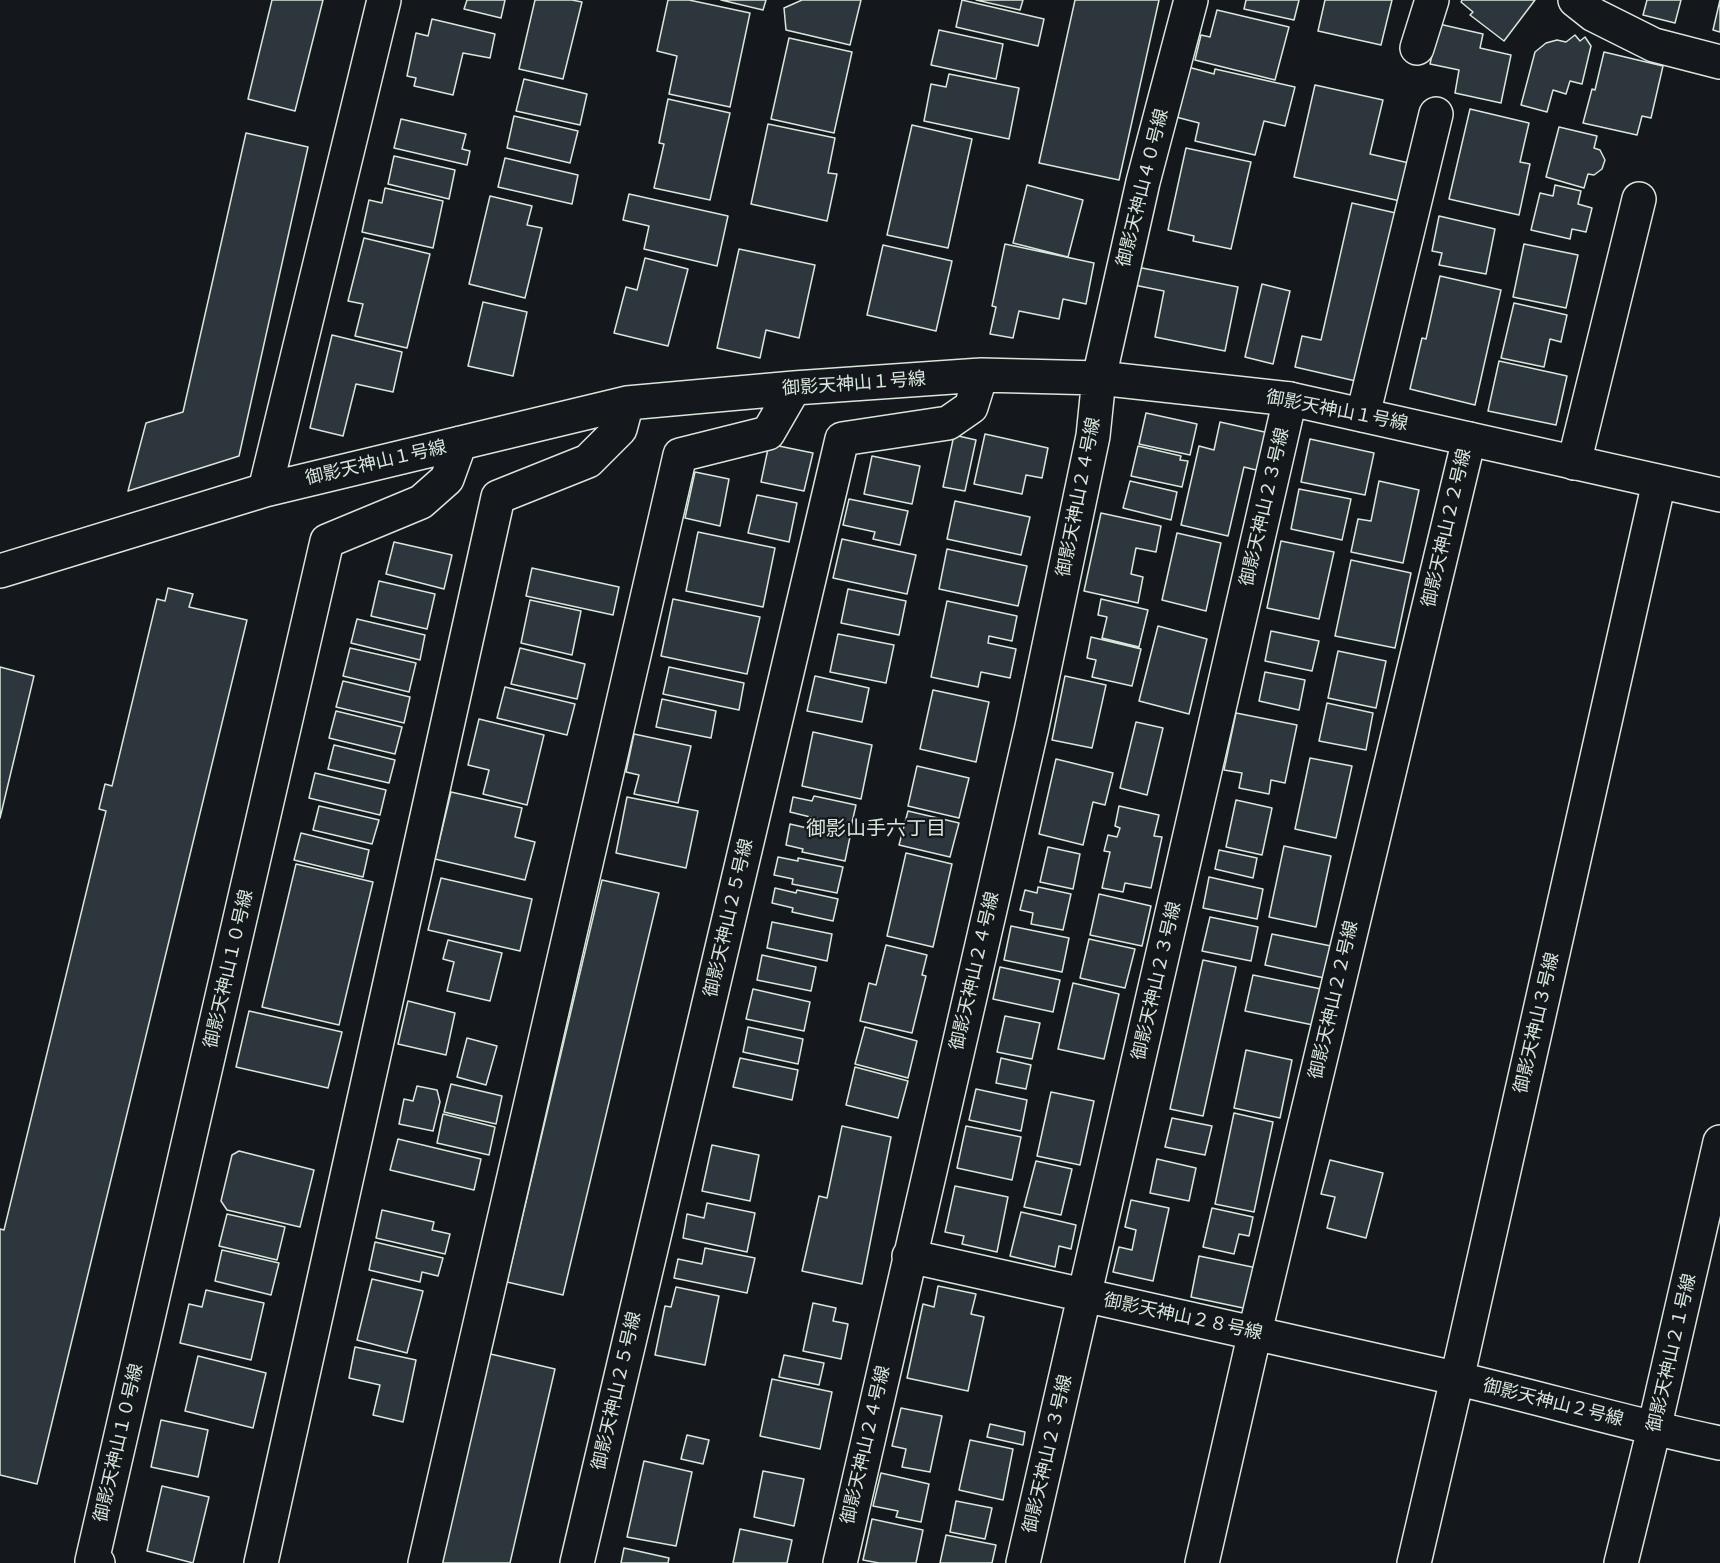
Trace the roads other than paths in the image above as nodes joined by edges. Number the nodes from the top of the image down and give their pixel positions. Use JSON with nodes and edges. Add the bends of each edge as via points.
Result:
{"nodes":[{"id":1,"x":384,"y":0,"type":"edge"},
{"id":2,"x":1191,"y":0,"type":"edge"},
{"id":3,"x":1432,"y":0,"type":"edge"},
{"id":4,"x":1575,"y":0,"type":"edge"},
{"id":5,"x":1417,"y":48,"type":"dead end"},
{"id":6,"x":1720,"y":62,"type":"edge"},
{"id":7,"x":1436,"y":114,"type":"dead end"},
{"id":8,"x":1639,"y":199,"type":"dead end"},
{"id":9,"x":981,"y":375,"type":"junction"},
{"id":10,"x":1099,"y":378,"type":"junction"},
{"id":11,"x":794,"y":388,"type":"junction"},
{"id":12,"x":1290,"y":399,"type":"junction"},
{"id":13,"x":627,"y":403,"type":"junction"},
{"id":14,"x":1363,"y":415,"type":"junction"},
{"id":15,"x":1469,"y":439,"type":"junction"},
{"id":16,"x":460,"y":443,"type":"junction"},
{"id":17,"x":1574,"y":463,"type":"junction"},
{"id":18,"x":1659,"y":482,"type":"junction"},
{"id":19,"x":265,"y":490,"type":"junction"},
{"id":20,"x":1720,"y":495,"type":"edge"},
{"id":21,"x":0,"y":572,"type":"edge"},
{"id":22,"x":1720,"y":1142,"type":"edge"},
{"id":23,"x":909,"y":1256,"type":"junction"},
{"id":24,"x":1084,"y":1296,"type":"junction"},
{"id":25,"x":1255,"y":1332,"type":"junction"},
{"id":26,"x":1457,"y":1378,"type":"junction"},
{"id":27,"x":1654,"y":1429,"type":"junction"},
{"id":28,"x":1720,"y":1443,"type":"edge"},
{"id":29,"x":94,"y":1562,"type":"edge"},
{"id":30,"x":261,"y":1563,"type":"edge"},
{"id":31,"x":425,"y":1563,"type":"edge"},
{"id":32,"x":577,"y":1563,"type":"edge"},
{"id":33,"x":840,"y":1563,"type":"edge"},
{"id":34,"x":1023,"y":1563,"type":"edge"},
{"id":35,"x":1202,"y":1563,"type":"edge"},
{"id":36,"x":1414,"y":1563,"type":"edge"},
{"id":37,"x":1621,"y":1563,"type":"edge"}],
"edges":[{"from":1,"to":19,"type":"street"},
{"from":2,"to":10,"type":"street","name":"御影天神山４０号線","via":[[1143,182]]},
{"from":3,"to":5,"type":"street"},
{"from":4,"to":6,"type":"street","via":[[1594,15],[1654,45]]},
{"from":7,"to":14,"type":"street"},
{"from":8,"to":17,"type":"street"},
{"from":9,"to":10,"type":"street","name":"御影天神山１号線"},
{"from":9,"to":11,"type":"street","name":"御影天神山１号線"},
{"from":9,"to":32,"type":"street","name":"御影天神山２５号線","via":[[971,407],[948,423],[842,439]]},
{"from":10,"to":12,"type":"street","name":"御影天神山１号線"},
{"from":10,"to":23,"type":"street","name":"御影天神山２４号線","via":[[1093,436],[1032,728]]},
{"from":11,"to":13,"type":"street","name":"御影天神山１号線"},
{"from":11,"to":31,"type":"street","via":[[768,433],[680,455]]},
{"from":12,"to":14,"type":"street","name":"御影天神山１号線"},
{"from":12,"to":24,"type":"street","name":"御影天神山２３号線"},
{"from":13,"to":16,"type":"street","name":"御影天神山１号線"},
{"from":13,"to":30,"type":"street","via":[[620,429],[588,461],[498,496]]},
{"from":14,"to":15,"type":"street","name":"御影天神山１号線"},
{"from":15,"to":17,"type":"street","name":"御影天神山１号線"},
{"from":15,"to":25,"type":"street","name":"御影天神山２２号線"},
{"from":16,"to":19,"type":"street","name":"御影天神山１号線"},
{"from":16,"to":29,"type":"street","name":"御影天神山１０号線","via":[[447,478],[421,502],[327,542]]},
{"from":17,"to":18,"type":"street","name":"御影天神山１号線"},
{"from":18,"to":20,"type":"street","name":"御影天神山１号線"},
{"from":18,"to":26,"type":"street","name":"御影天神山３号線"},
{"from":19,"to":21,"type":"street","name":"御影天神山１号線"},
{"from":22,"to":27,"type":"street","name":"御影天神山２１号線"},
{"from":23,"to":24,"type":"street","name":"御影天神山２８号線"},
{"from":23,"to":33,"type":"street","name":"御影天神山２４号線"},
{"from":24,"to":25,"type":"street","name":"御影天神山２８号線"},
{"from":24,"to":34,"type":"street","name":"御影天神山２３号線"},
{"from":25,"to":26,"type":"street","name":"御影天神山２８号線"},
{"from":25,"to":35,"type":"street","name":"御影天神山２２号線"},
{"from":26,"to":27,"type":"street","name":"御影天神山２号線"},
{"from":26,"to":36,"type":"street","name":"御影天神山３号線"},
{"from":27,"to":28,"type":"street","name":"御影天神山２号線"},
{"from":27,"to":37,"type":"street","name":"御影天神山２１号線"}]}
